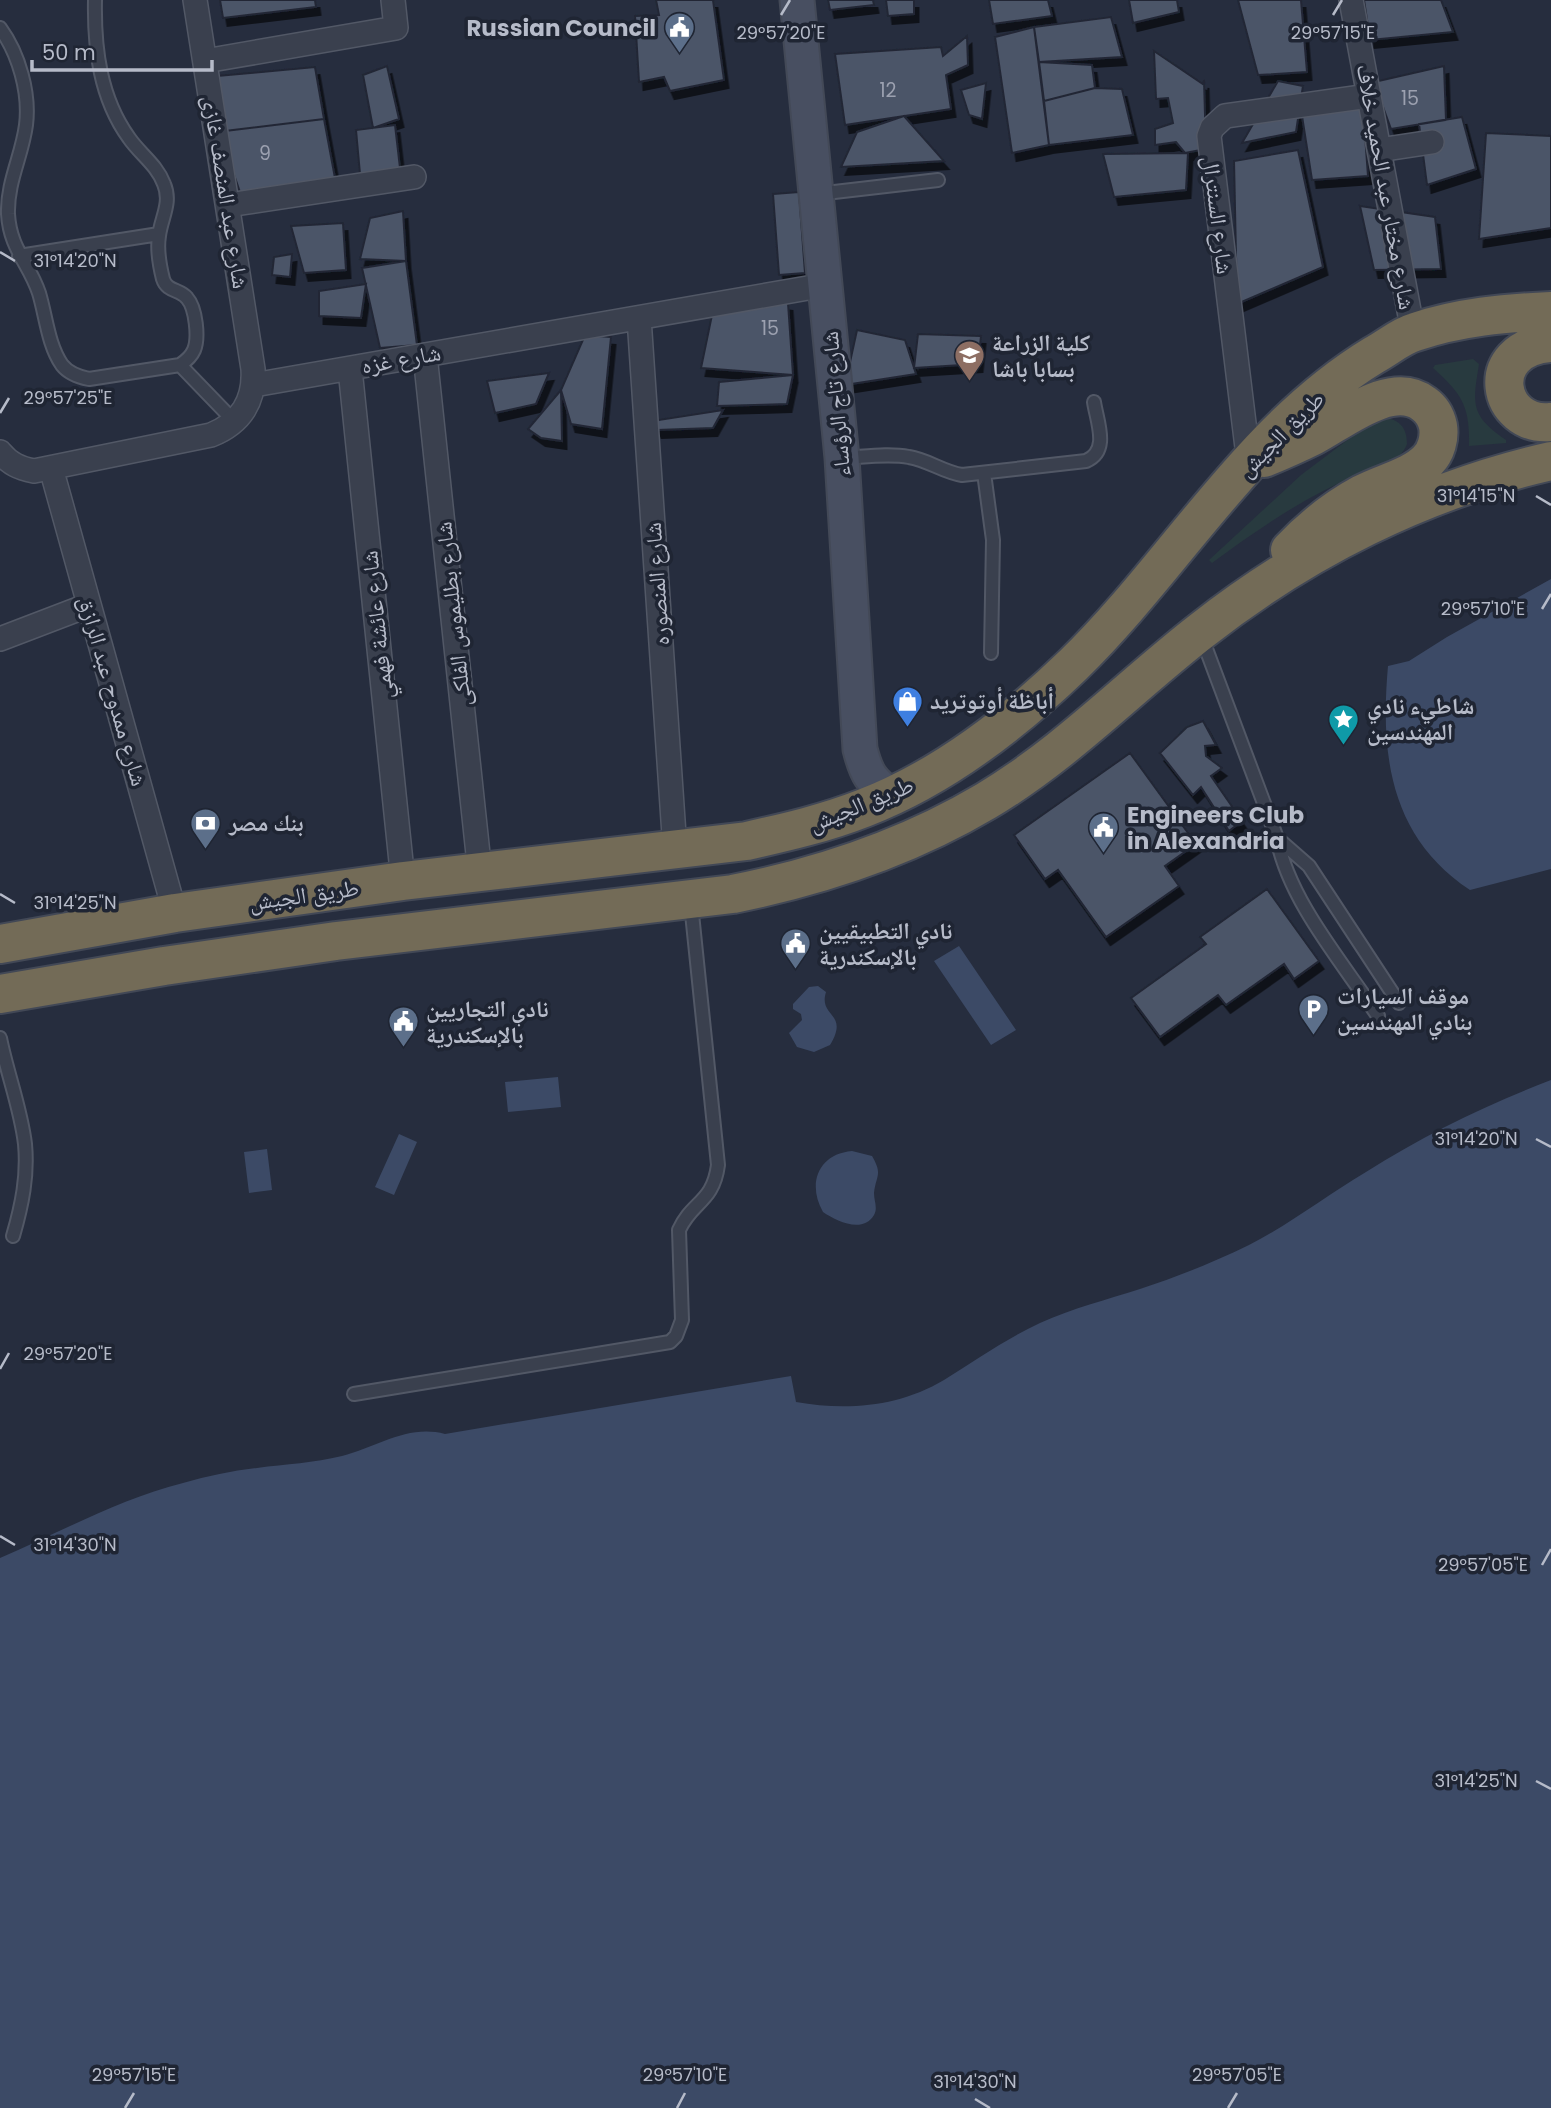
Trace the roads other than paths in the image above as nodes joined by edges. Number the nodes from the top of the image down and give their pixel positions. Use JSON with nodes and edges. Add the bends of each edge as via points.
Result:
{"nodes":[{"id":1,"x":95,"y":0,"type":"edge"},
{"id":2,"x":195,"y":0,"type":"edge"},
{"id":3,"x":393,"y":0,"type":"edge"},
{"id":4,"x":797,"y":0,"type":"edge"},
{"id":5,"x":1351,"y":0,"type":"edge"},
{"id":6,"x":0,"y":28,"type":"edge"},
{"id":7,"x":205,"y":61,"type":"junction"},
{"id":8,"x":1369,"y":96,"type":"junction"},
{"id":9,"x":1432,"y":142,"type":"dead end"},
{"id":10,"x":1379,"y":150,"type":"junction"},
{"id":11,"x":414,"y":177,"type":"dead end"},
{"id":12,"x":938,"y":180,"type":"dead end"},
{"id":13,"x":816,"y":194,"type":"junction"},
{"id":14,"x":228,"y":205,"type":"junction"},
{"id":15,"x":159,"y":234,"type":"junction"},
{"id":16,"x":19,"y":256,"type":"junction"},
{"id":17,"x":825,"y":285,"type":"junction"},
{"id":18,"x":1551,"y":311,"type":"edge"},
{"id":19,"x":639,"y":318,"type":"junction"},
{"id":20,"x":1413,"y":332,"type":"junction"},
{"id":21,"x":1551,"y":343,"type":"edge"},
{"id":22,"x":425,"y":355,"type":"junction"},
{"id":23,"x":180,"y":365,"type":"junction"},
{"id":24,"x":350,"y":369,"type":"junction"},
{"id":25,"x":254,"y":385,"type":"junction"},
{"id":26,"x":1094,"y":401,"type":"dead end"},
{"id":27,"x":235,"y":422,"type":"junction"},
{"id":28,"x":1551,"y":422,"type":"edge"},
{"id":29,"x":3,"y":456,"type":"edge"},
{"id":30,"x":842,"y":458,"type":"junction"},
{"id":31,"x":1551,"y":461,"type":"edge"},
{"id":32,"x":1249,"y":464,"type":"junction"},
{"id":33,"x":51,"y":468,"type":"junction"},
{"id":34,"x":984,"y":473,"type":"junction"},
{"id":35,"x":1257,"y":588,"type":"junction"},
{"id":36,"x":89,"y":605,"type":"junction"},
{"id":37,"x":1199,"y":632,"type":"junction"},
{"id":38,"x":0,"y":639,"type":"edge"},
{"id":39,"x":991,"y":653,"type":"dead end"},
{"id":40,"x":892,"y":796,"type":"junction"},
{"id":41,"x":1277,"y":838,"type":"junction"},
{"id":42,"x":675,"y":850,"type":"junction"},
{"id":43,"x":480,"y":873,"type":"junction"},
{"id":44,"x":403,"y":881,"type":"junction"},
{"id":45,"x":690,"y":900,"type":"junction"},
{"id":46,"x":175,"y":913,"type":"junction"},
{"id":47,"x":0,"y":944,"type":"edge"},
{"id":48,"x":0,"y":994,"type":"edge"},
{"id":49,"x":1399,"y":1003,"type":"dead end"},
{"id":50,"x":1378,"y":1016,"type":"dead end"},
{"id":51,"x":0,"y":1038,"type":"edge"},
{"id":52,"x":13,"y":1236,"type":"dead end"},
{"id":53,"x":354,"y":1394,"type":"dead end"}],
"edges":[{"from":1,"to":15,"type":"lane","via":[[99,71],[111,107],[166,188],[167,207]]},
{"from":2,"to":7,"type":"street","name":"شارع عبد المنصف غازى"},
{"from":3,"to":7,"type":"street","via":[[396,28]]},
{"from":4,"to":13,"type":"street","name":"شارع تاج الرؤساء"},
{"from":5,"to":8,"type":"street","name":"شارع مختار عبد الحميد خلاف"},
{"from":6,"to":16,"type":"lane","via":[[18,62],[26,93],[26,124],[12,173],[8,212]]},
{"from":7,"to":14,"type":"street","name":"شارع عبد المنصف غازى"},
{"from":8,"to":10,"type":"street","name":"شارع مختار عبد الحميد خلاف"},
{"from":8,"to":32,"type":"street","name":"شارع السنترال","via":[[1225,116],[1209,136]]},
{"from":9,"to":10,"type":"street"},
{"from":10,"to":20,"type":"street","name":"شارع مختار عبد الحميد خلاف"},
{"from":11,"to":14,"type":"street"},
{"from":12,"to":13,"type":"lane"},
{"from":13,"to":17,"type":"street","name":"شارع تاج الرؤساء"},
{"from":14,"to":25,"type":"street","name":"شارع عبد المنصف غازى"},
{"from":15,"to":16,"type":"lane"},
{"from":15,"to":23,"type":"lane","via":[[163,280],[192,307],[196,341]]},
{"from":16,"to":23,"type":"lane","via":[[39,291],[56,354],[75,376],[89,379]]},
{"from":17,"to":19,"type":"street","name":"شارع غزه"},
{"from":17,"to":30,"type":"street","name":"شارع تاج الرؤساء"},
{"from":18,"to":20,"type":"highway","name":"طريق الجيش","via":[[1463,319]]},
{"from":19,"to":22,"type":"street","name":"شارع غزه"},
{"from":19,"to":42,"type":"street","name":"شارع المنصوره"},
{"from":20,"to":32,"type":"highway","name":"طريق الجيش","via":[[1352,369],[1297,413]]},
{"from":21,"to":28,"type":"highway","via":[[1533,345],[1515,356],[1504,384],[1517,412],[1535,422]]},
{"from":22,"to":24,"type":"street","name":"شارع غزه"},
{"from":22,"to":43,"type":"street","name":"شارع بطليموس الفلكى"},
{"from":23,"to":27,"type":"lane"},
{"from":24,"to":25,"type":"street","name":"شارع غزه"},
{"from":24,"to":44,"type":"street","name":"شارع عائشة فهمي"},
{"from":25,"to":27,"type":"street"},
{"from":26,"to":34,"type":"lane","via":[[1101,445],[1093,458]]},
{"from":27,"to":33,"type":"street","via":[[211,435]]},
{"from":29,"to":33,"type":"street","via":[[19,468]]},
{"from":30,"to":34,"type":"lane","via":[[908,456],[951,473]]},
{"from":30,"to":40,"type":"street","name":"شارع تاج الرؤساء","via":[[860,749],[865,769],[877,786]]},
{"from":31,"to":35,"type":"highway","via":[[1414,505]]},
{"from":32,"to":35,"type":"highway","via":[[1396,395],[1428,407],[1438,428],[1429,460],[1336,511],[1293,546]]},
{"from":32,"to":40,"type":"highway","name":"طريق الجيش","via":[[1072,666],[987,738]]},
{"from":33,"to":36,"type":"street","name":"شارع ممدوح عبد الرازق"},
{"from":34,"to":39,"type":"lane","via":[[993,549]]},
{"from":35,"to":37,"type":"highway"},
{"from":36,"to":38,"type":"street"},
{"from":36,"to":46,"type":"street","name":"شارع ممدوح عبد الرازق"},
{"from":37,"to":41,"type":"lane"},
{"from":37,"to":45,"type":"highway","via":[[1032,771],[939,827],[826,872]]},
{"from":40,"to":42,"type":"highway","name":"طريق الجيش","via":[[798,830]]},
{"from":41,"to":49,"type":"lane","via":[[1310,866]]},
{"from":41,"to":50,"type":"lane","via":[[1283,864],[1304,906]]},
{"from":42,"to":43,"type":"highway","name":"طريق الجيش"},
{"from":43,"to":44,"type":"highway","name":"طريق الجيش"},
{"from":44,"to":46,"type":"highway","name":"طريق الجيش"},
{"from":45,"to":48,"type":"highway","via":[[322,943]]},
{"from":45,"to":53,"type":"lane","via":[[718,1165],[709,1194],[679,1230],[682,1320],[676,1336],[670,1342]]},
{"from":46,"to":47,"type":"highway","name":"طريق الجيش"},
{"from":51,"to":52,"type":"lane","via":[[24,1142],[26,1174]]}]}
